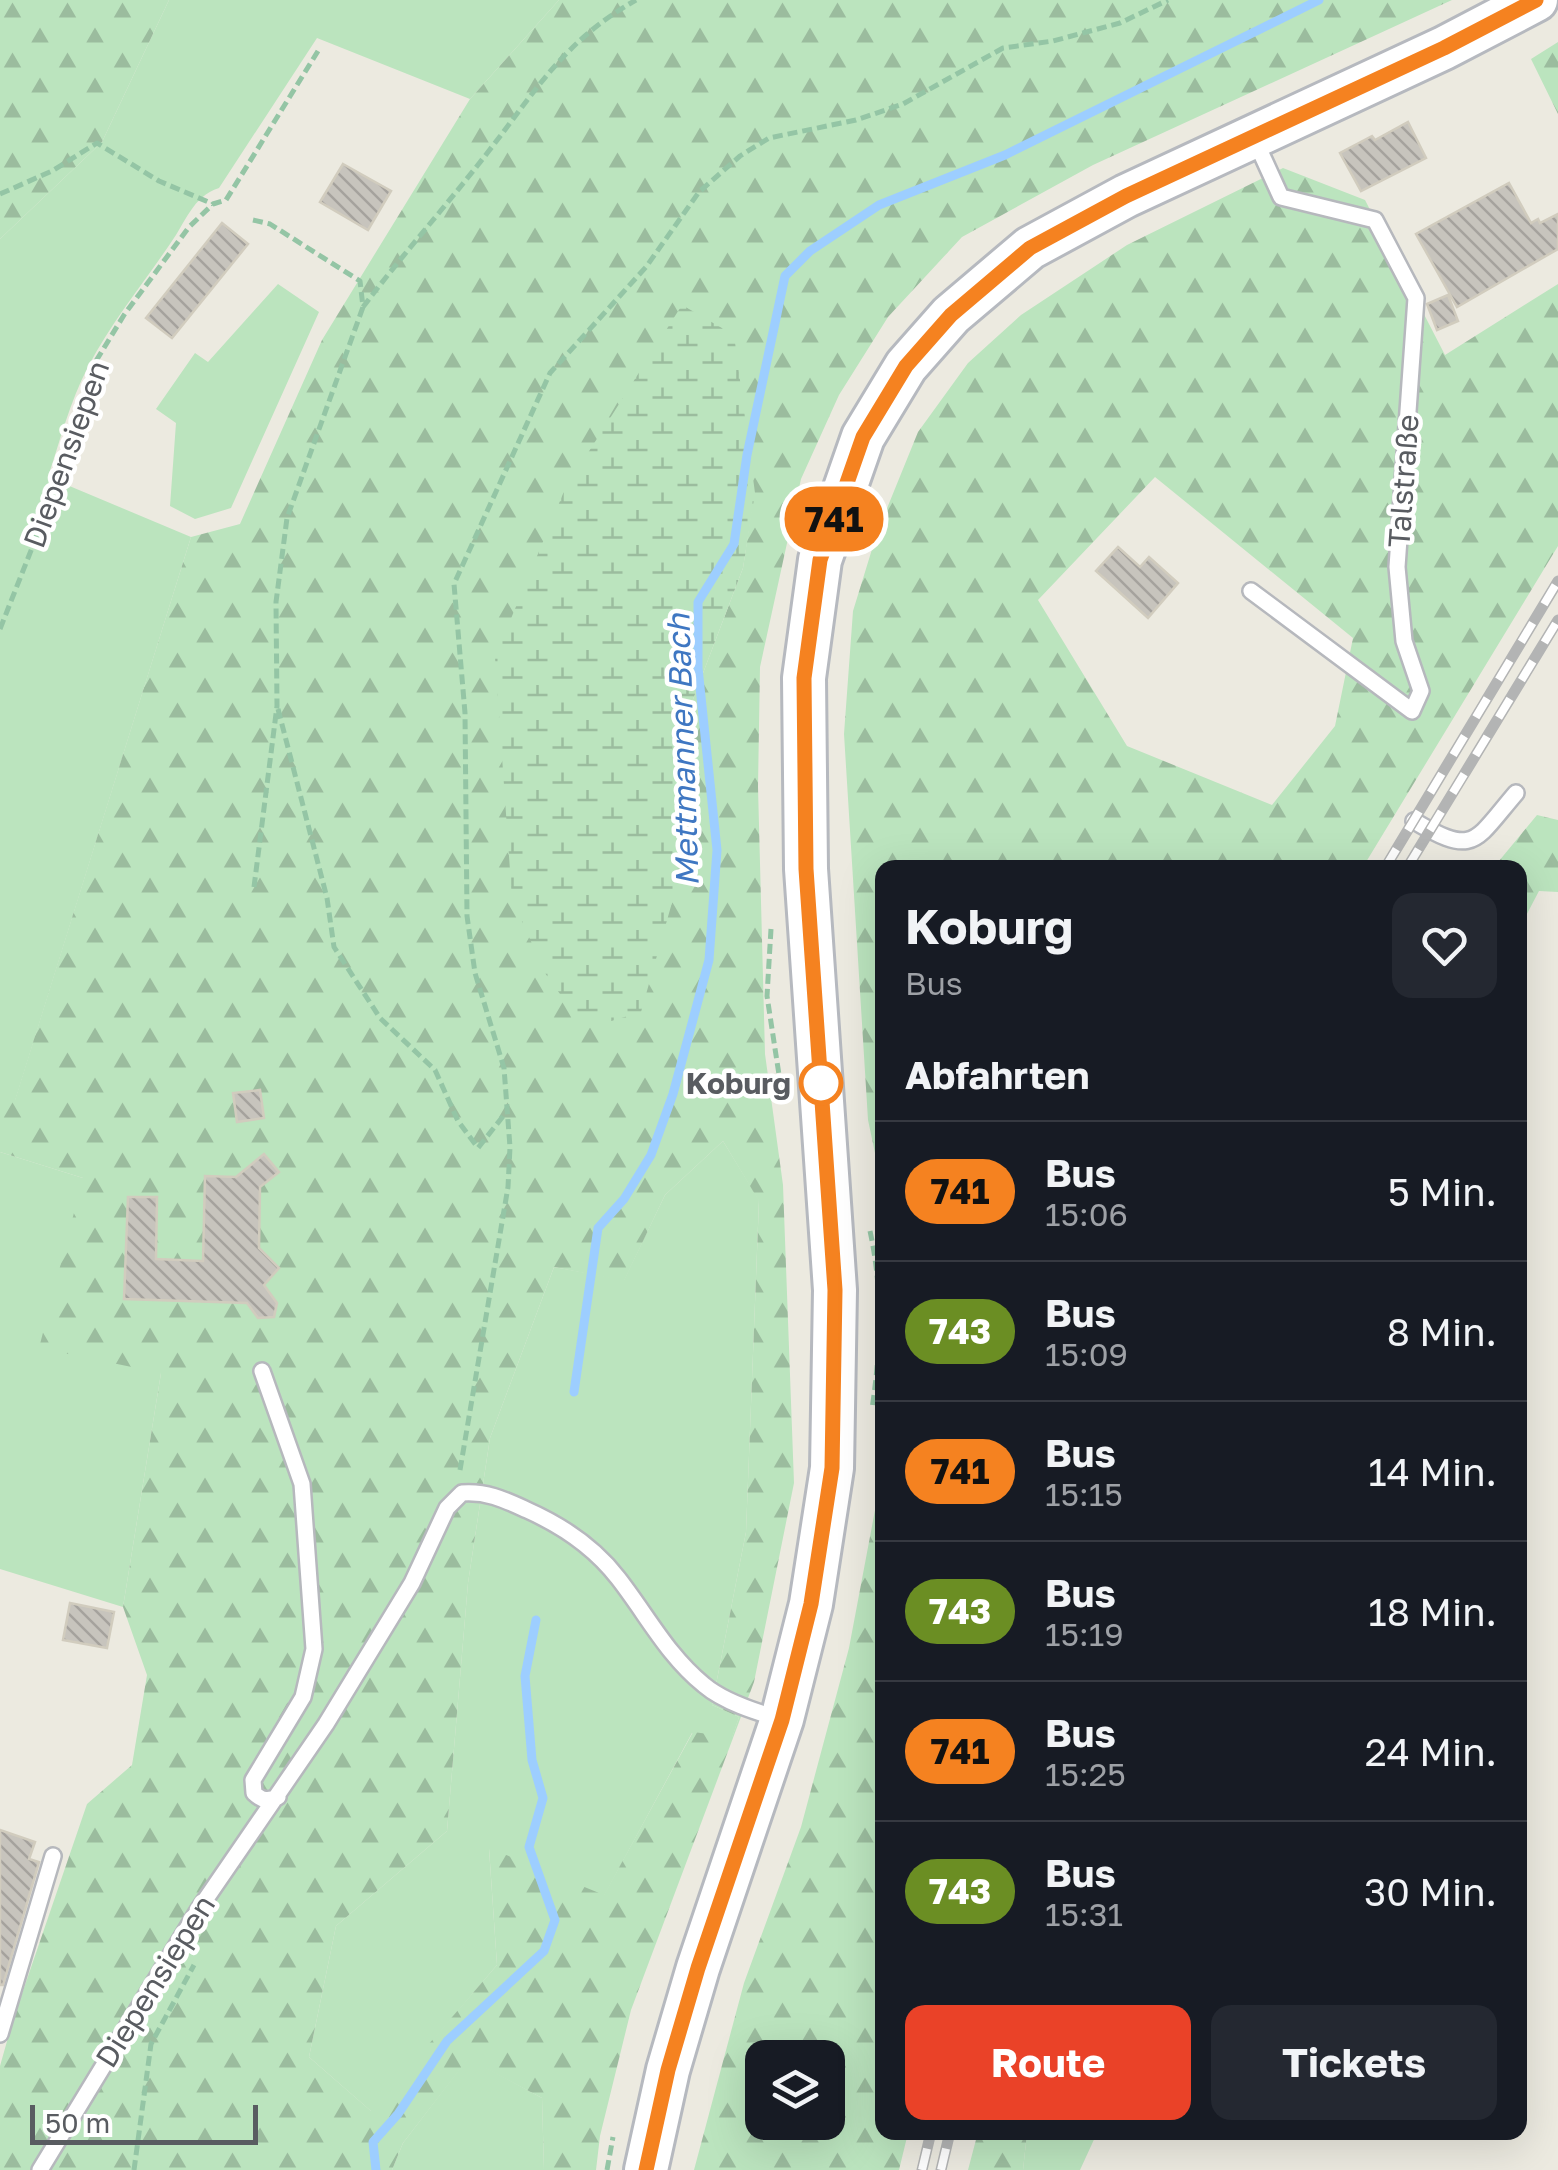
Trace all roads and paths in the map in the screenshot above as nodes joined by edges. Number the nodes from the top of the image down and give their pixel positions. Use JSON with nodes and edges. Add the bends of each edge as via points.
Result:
{"nodes":[{"id":1,"x":636,"y":0,"type":"edge"},
{"id":2,"x":1168,"y":0,"type":"edge"},
{"id":3,"x":1536,"y":0,"type":"edge"},
{"id":4,"x":318,"y":51,"type":"dead end"},
{"id":5,"x":1254,"y":136,"type":"junction"},
{"id":6,"x":0,"y":194,"type":"edge"},
{"id":7,"x":213,"y":204,"type":"junction"},
{"id":8,"x":253,"y":220,"type":"dead end"},
{"id":9,"x":363,"y":307,"type":"junction"},
{"id":10,"x":1251,"y":591,"type":"dead end"},
{"id":11,"x":0,"y":630,"type":"edge"},
{"id":12,"x":277,"y":706,"type":"junction"},
{"id":13,"x":1516,"y":793,"type":"dead end"},
{"id":14,"x":1414,"y":821,"type":"dead end"},
{"id":15,"x":254,"y":887,"type":"dead end"},
{"id":16,"x":508,"y":1110,"type":"junction"},
{"id":17,"x":869,"y":1228,"type":"dead end"},
{"id":18,"x":875,"y":1254,"type":"edge"},
{"id":19,"x":262,"y":1371,"type":"dead end"},
{"id":20,"x":875,"y":1388,"type":"edge"},
{"id":21,"x":870,"y":1422,"type":"dead end"},
{"id":22,"x":462,"y":1493,"type":"junction"},
{"id":23,"x":782,"y":1720,"type":"junction"},
{"id":24,"x":278,"y":1796,"type":"junction"},
{"id":25,"x":52,"y":1856,"type":"dead end"},
{"id":26,"x":198,"y":1960,"type":"dead end"},
{"id":27,"x":0,"y":2034,"type":"edge"},
{"id":28,"x":40,"y":2170,"type":"edge"},
{"id":29,"x":134,"y":2170,"type":"edge"},
{"id":30,"x":646,"y":2170,"type":"edge"}],
"edges":[{"from":1,"to":9,"type":"path","via":[[560,57]]},
{"from":2,"to":16,"type":"path","via":[[1120,23],[1003,48],[872,115],[769,138],[699,192],[646,267],[550,373],[454,584],[466,713],[467,916]]},
{"from":3,"to":5,"type":"main road"},
{"from":4,"to":7,"type":"path","name":"Diepensiepen","via":[[226,200]]},
{"from":5,"to":10,"type":"lane","name":"Talstraße","via":[[1281,197],[1375,220],[1416,298],[1398,567],[1404,641],[1421,691],[1412,711]]},
{"from":5,"to":23,"type":"main road","via":[[1030,248],[951,315],[906,366],[863,437],[820,560],[804,678],[806,869],[835,1290],[832,1468],[811,1604]]},
{"from":6,"to":7,"type":"path","via":[[97,143]]},
{"from":7,"to":11,"type":"path","name":"Diepensiepen","via":[[189,227],[96,361]]},
{"from":8,"to":9,"type":"path","via":[[360,281]]},
{"from":9,"to":12,"type":"path","via":[[287,518],[276,602]]},
{"from":12,"to":15,"type":"path"},
{"from":12,"to":16,"type":"path","via":[[328,898],[334,947],[380,1018],[435,1070],[478,1148]]},
{"from":13,"to":14,"type":"lane","via":[[1479,835],[1462,843]]},
{"from":16,"to":22,"type":"path","via":[[508,1187],[459,1464]]},
{"from":17,"to":18,"type":"path"},
{"from":19,"to":24,"type":"lane","via":[[302,1484],[313,1609],[314,1650],[303,1697],[253,1780],[259,1798]]},
{"from":20,"to":21,"type":"path"},
{"from":22,"to":23,"type":"lane","via":[[493,1495],[559,1524],[617,1576],[667,1650],[706,1688]]},
{"from":22,"to":24,"type":"lane","name":"Diepensiepen","via":[[447,1508],[412,1583]]},
{"from":23,"to":30,"type":"main road","via":[[693,1985]]},
{"from":24,"to":28,"type":"lane","name":"Diepensiepen","via":[[199,1909]]},
{"from":25,"to":27,"type":"lane"},
{"from":26,"to":29,"type":"path","via":[[151,2044]]}]}
